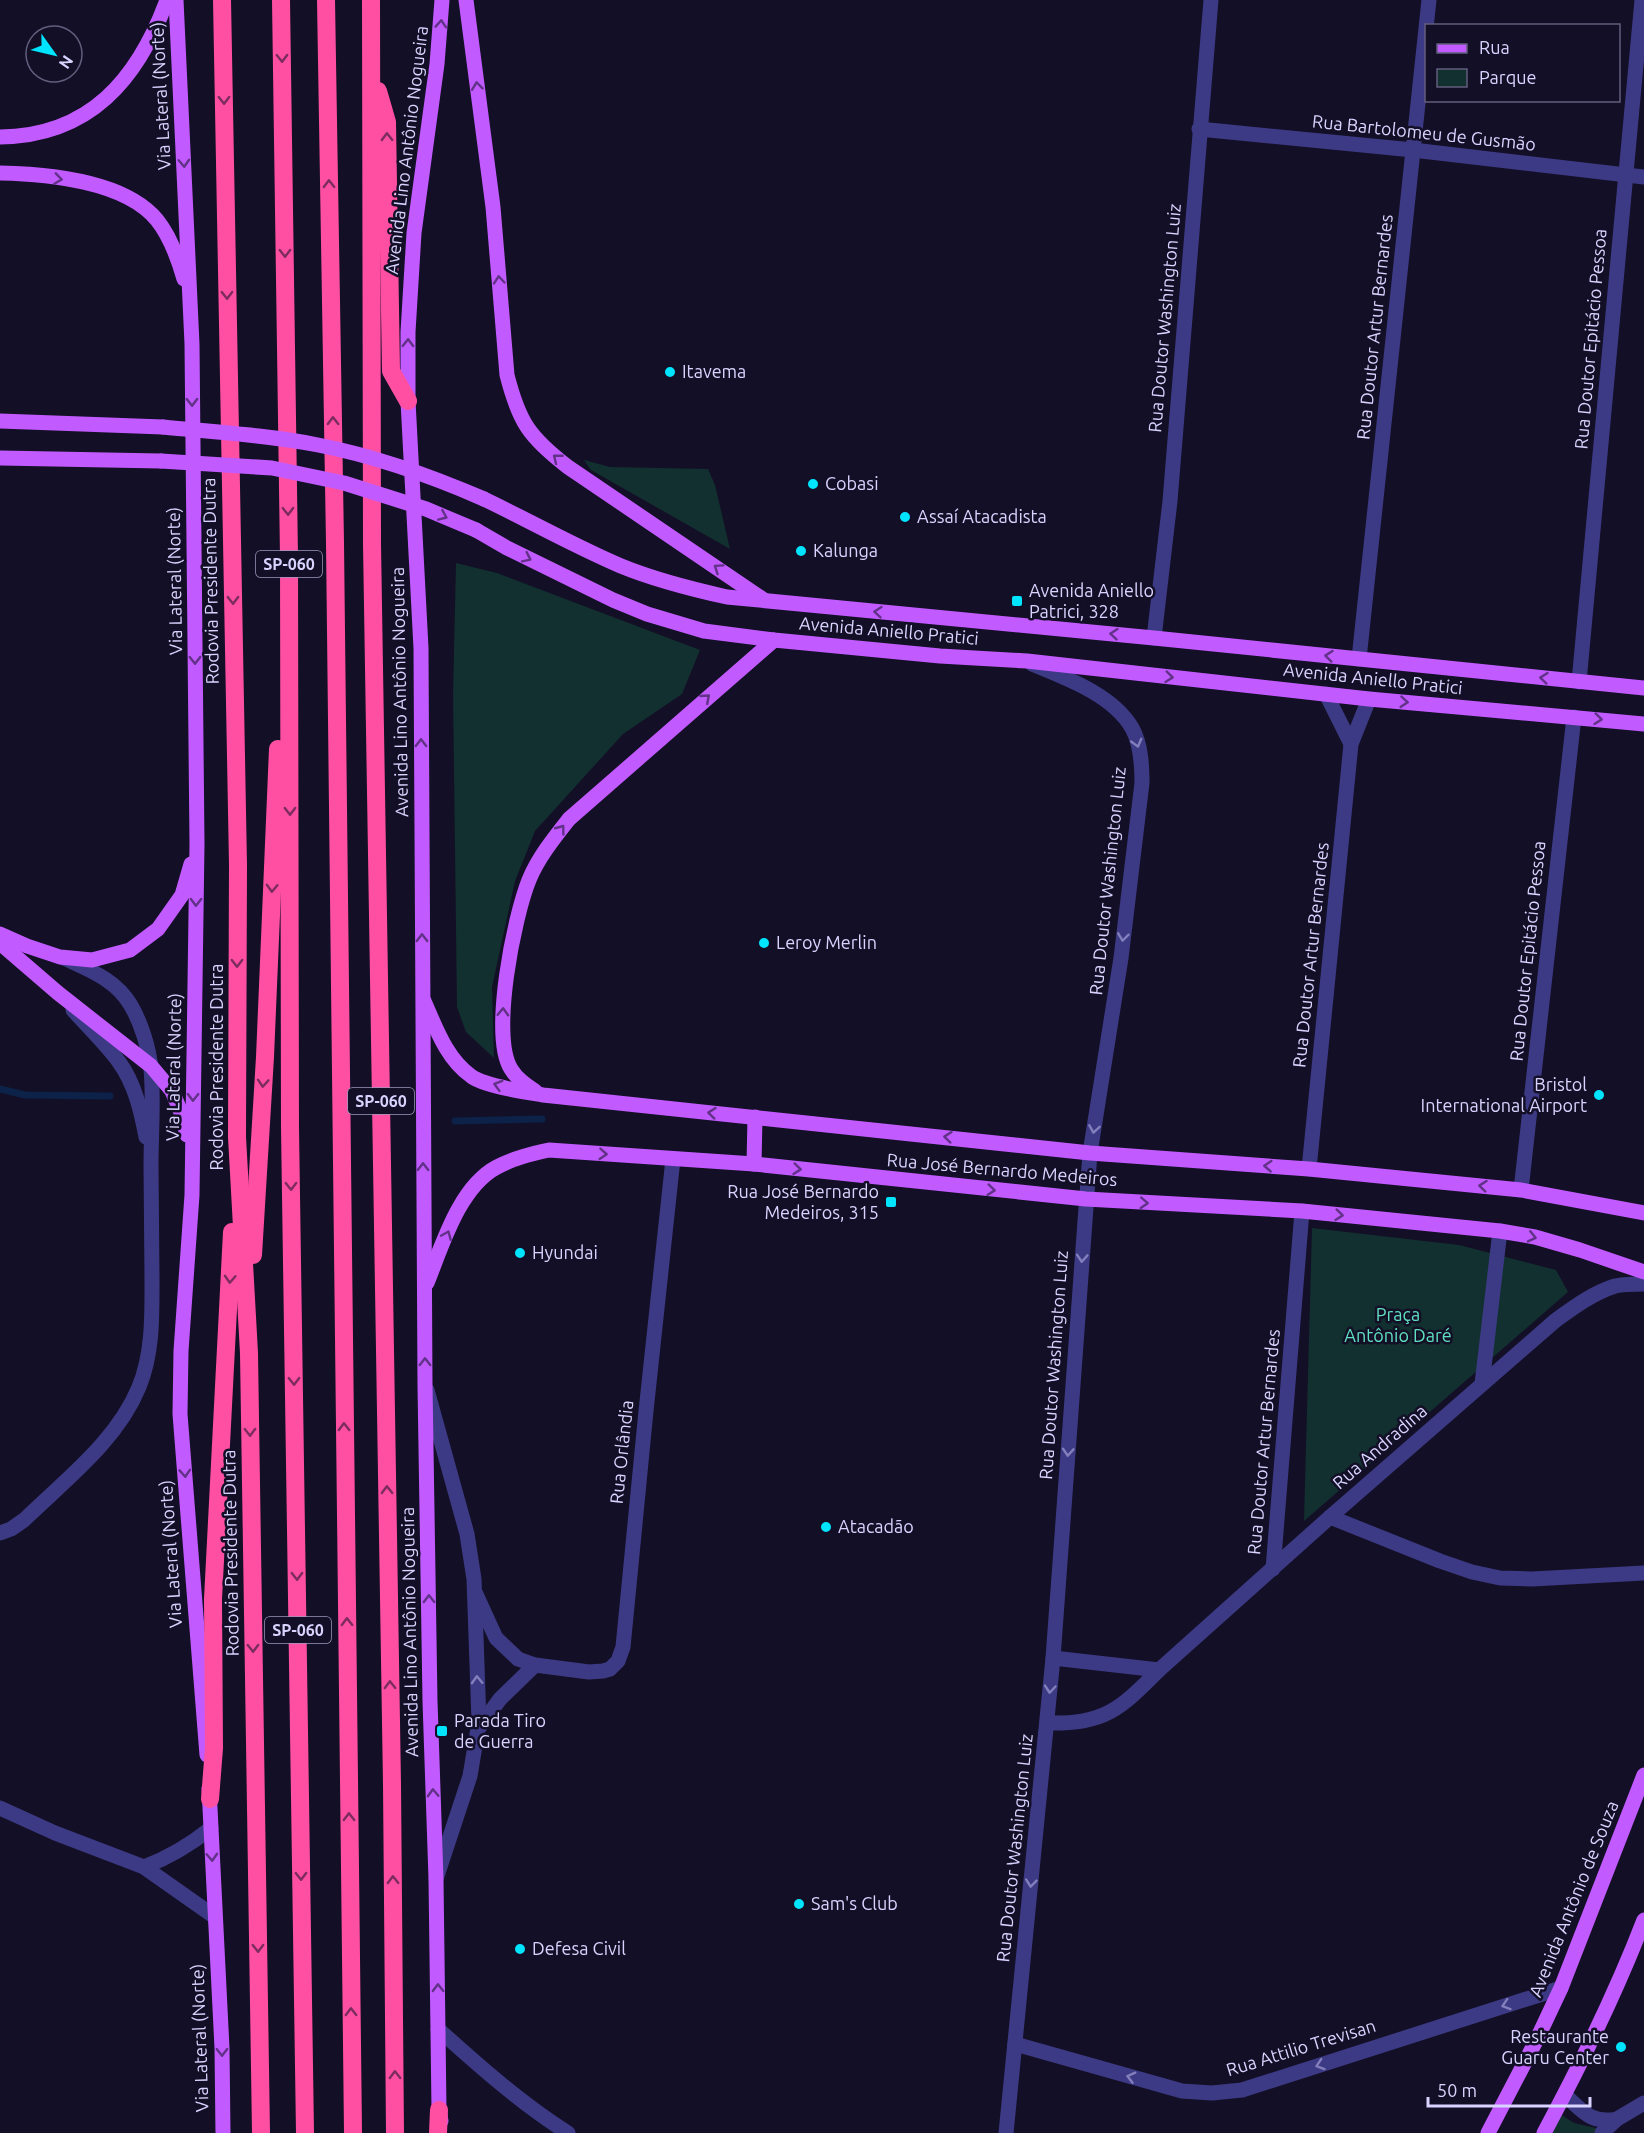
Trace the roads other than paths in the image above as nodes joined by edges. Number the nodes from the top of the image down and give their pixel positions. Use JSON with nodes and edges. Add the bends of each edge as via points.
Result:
{"nodes":[{"id":1,"x":166,"y":0,"type":"edge"},
{"id":2,"x":177,"y":0,"type":"edge"},
{"id":3,"x":222,"y":0,"type":"edge"},
{"id":4,"x":281,"y":0,"type":"edge"},
{"id":5,"x":326,"y":0,"type":"edge"},
{"id":6,"x":370,"y":0,"type":"edge"},
{"id":7,"x":442,"y":0,"type":"edge"},
{"id":8,"x":466,"y":0,"type":"edge"},
{"id":9,"x":1211,"y":0,"type":"edge"},
{"id":10,"x":1429,"y":0,"type":"edge"},
{"id":11,"x":1642,"y":0,"type":"edge"},
{"id":12,"x":1426,"y":24,"type":"edge"},
{"id":13,"x":1425,"y":38,"type":"edge"},
{"id":14,"x":371,"y":69,"type":"junction"},
{"id":15,"x":1199,"y":129,"type":"junction"},
{"id":16,"x":0,"y":137,"type":"edge"},
{"id":17,"x":1413,"y":150,"type":"junction"},
{"id":18,"x":0,"y":173,"type":"edge"},
{"id":19,"x":1626,"y":175,"type":"junction"},
{"id":20,"x":1644,"y":177,"type":"edge"},
{"id":21,"x":192,"y":344,"type":"junction"},
{"id":22,"x":408,"y":401,"type":"junction"},
{"id":23,"x":0,"y":421,"type":"edge"},
{"id":24,"x":0,"y":458,"type":"edge"},
{"id":25,"x":289,"y":557,"type":"junction"},
{"id":26,"x":766,"y":602,"type":"junction"},
{"id":27,"x":1154,"y":638,"type":"junction"},
{"id":28,"x":774,"y":640,"type":"junction"},
{"id":29,"x":1359,"y":659,"type":"junction"},
{"id":30,"x":1027,"y":661,"type":"junction"},
{"id":31,"x":1579,"y":681,"type":"junction"},
{"id":32,"x":1644,"y":688,"type":"edge"},
{"id":33,"x":1326,"y":694,"type":"junction"},
{"id":34,"x":1369,"y":699,"type":"junction"},
{"id":35,"x":1574,"y":717,"type":"junction"},
{"id":36,"x":1644,"y":724,"type":"edge"},
{"id":37,"x":1352,"y":744,"type":"junction"},
{"id":38,"x":197,"y":844,"type":"junction"},
{"id":39,"x":0,"y":934,"type":"edge"},
{"id":40,"x":0,"y":943,"type":"edge"},
{"id":41,"x":60,"y":957,"type":"junction"},
{"id":42,"x":58,"y":993,"type":"junction"},
{"id":43,"x":422,"y":997,"type":"junction"},
{"id":44,"x":151,"y":1066,"type":"junction"},
{"id":45,"x":543,"y":1095,"type":"junction"},
{"id":46,"x":755,"y":1117,"type":"junction"},
{"id":47,"x":237,"y":1137,"type":"junction"},
{"id":48,"x":1090,"y":1153,"type":"junction"},
{"id":49,"x":673,"y":1159,"type":"junction"},
{"id":50,"x":151,"y":1163,"type":"junction"},
{"id":51,"x":754,"y":1164,"type":"junction"},
{"id":52,"x":1309,"y":1169,"type":"junction"},
{"id":53,"x":1521,"y":1190,"type":"junction"},
{"id":54,"x":192,"y":1195,"type":"junction"},
{"id":55,"x":1086,"y":1199,"type":"junction"},
{"id":56,"x":1302,"y":1211,"type":"junction"},
{"id":57,"x":1644,"y":1213,"type":"edge"},
{"id":58,"x":1500,"y":1231,"type":"junction"},
{"id":59,"x":1644,"y":1272,"type":"edge"},
{"id":60,"x":1644,"y":1284,"type":"edge"},
{"id":61,"x":424,"y":1289,"type":"junction"},
{"id":62,"x":249,"y":1353,"type":"junction"},
{"id":63,"x":1482,"y":1384,"type":"junction"},
{"id":64,"x":425,"y":1385,"type":"junction"},
{"id":65,"x":1330,"y":1517,"type":"junction"},
{"id":66,"x":0,"y":1533,"type":"edge"},
{"id":67,"x":1273,"y":1569,"type":"junction"},
{"id":68,"x":1644,"y":1573,"type":"edge"},
{"id":69,"x":475,"y":1592,"type":"junction"},
{"id":70,"x":1053,"y":1658,"type":"junction"},
{"id":71,"x":535,"y":1665,"type":"junction"},
{"id":72,"x":1158,"y":1670,"type":"junction"},
{"id":73,"x":1047,"y":1723,"type":"junction"},
{"id":74,"x":478,"y":1729,"type":"junction"},
{"id":75,"x":1644,"y":1775,"type":"edge"},
{"id":76,"x":210,"y":1799,"type":"junction"},
{"id":77,"x":0,"y":1808,"type":"edge"},
{"id":78,"x":211,"y":1827,"type":"junction"},
{"id":79,"x":144,"y":1866,"type":"junction"},
{"id":80,"x":436,"y":1879,"type":"junction"},
{"id":81,"x":215,"y":1917,"type":"junction"},
{"id":82,"x":1644,"y":1920,"type":"edge"},
{"id":83,"x":1561,"y":1988,"type":"junction"},
{"id":84,"x":438,"y":2029,"type":"junction"},
{"id":85,"x":1015,"y":2044,"type":"junction"},
{"id":86,"x":1565,"y":2095,"type":"junction"},
{"id":87,"x":1644,"y":2103,"type":"edge"},
{"id":88,"x":439,"y":2110,"type":"junction"},
{"id":89,"x":1617,"y":2119,"type":"junction"},
{"id":90,"x":223,"y":2133,"type":"edge"},
{"id":91,"x":261,"y":2133,"type":"edge"},
{"id":92,"x":305,"y":2133,"type":"edge"},
{"id":93,"x":353,"y":2133,"type":"edge"},
{"id":94,"x":395,"y":2133,"type":"edge"},
{"id":95,"x":438,"y":2133,"type":"edge"},
{"id":96,"x":444,"y":2133,"type":"edge"},
{"id":97,"x":568,"y":2133,"type":"edge"},
{"id":98,"x":1006,"y":2133,"type":"edge"},
{"id":99,"x":1488,"y":2133,"type":"edge"},
{"id":100,"x":1545,"y":2133,"type":"edge"},
{"id":101,"x":1602,"y":2133,"type":"edge"}],
"edges":[{"from":1,"to":16,"type":"main road","via":[[146,50],[114,91],[76,119],[52,130]]},
{"from":2,"to":21,"type":"main road","name":"Via Lateral (Norte)","one_way":true},
{"from":3,"to":47,"type":"highway","name":"Rodovia Presidente Dutra","number":"SP-060","one_way":true,"via":[[237,841]]},
{"from":4,"to":25,"type":"highway","number":"SP-060","one_way":true},
{"from":93,"to":5,"type":"highway","number":"SP-060","one_way":true},
{"from":6,"to":14,"type":"highway","number":"SP-060"},
{"from":22,"to":7,"type":"main road","name":"Avenida Lino Antônio Nogueira","one_way":true,"via":[[414,233]]},
{"from":26,"to":8,"type":"main road","one_way":true,"via":[[568,467],[524,425],[507,375],[493,207]]},
{"from":9,"to":15,"type":"street","name":"Rua Doutor Washington Luiz"},
{"from":10,"to":12,"type":"street","name":"Rua Doutor Artur Bernardes"},
{"from":11,"to":19,"type":"street","name":"Rua Doutor Epitácio Pessoa"},
{"from":13,"to":17,"type":"street","name":"Rua Doutor Artur Bernardes"},
{"from":22,"to":14,"type":"highway","one_way":true,"via":[[391,371],[387,123]]},
{"from":94,"to":14,"type":"highway","number":"SP-060","one_way":true,"via":[[372,544]]},
{"from":15,"to":17,"type":"street","name":"Rua Bartolomeu de Gusmão"},
{"from":15,"to":27,"type":"street","name":"Rua Doutor Washington Luiz","via":[[1170,501]]},
{"from":17,"to":19,"type":"street","name":"Rua Bartolomeu de Gusmão"},
{"from":17,"to":29,"type":"street","name":"Rua Doutor Artur Bernardes"},
{"from":18,"to":21,"type":"main road","one_way":true,"via":[[86,183],[119,193],[156,219],[172,244],[188,293]]},
{"from":19,"to":20,"type":"street","name":"Rua Bartolomeu de Gusmão"},
{"from":19,"to":31,"type":"street","name":"Rua Doutor Epitácio Pessoa"},
{"from":21,"to":38,"type":"main road","name":"Via Lateral (Norte)","one_way":true},
{"from":43,"to":22,"type":"main road","name":"Avenida Lino Antônio Nogueira","one_way":true,"via":[[421,648]]},
{"from":23,"to":26,"type":"main road","name":"Avenida Aniello Pratici","bridge":true,"via":[[163,427],[320,445],[438,479],[631,569],[680,586]]},
{"from":24,"to":28,"type":"main road","name":"Avenida Aniello Pratici","one_way":true,"bridge":true,"via":[[272,468],[344,483],[426,509],[476,530],[647,614],[704,631]]},
{"from":25,"to":62,"type":"highway","number":"SP-060","one_way":true},
{"from":25,"to":92,"type":"highway","number":"SP-060","one_way":true,"via":[[290,1128]]},
{"from":27,"to":26,"type":"main road","name":"Avenida Aniello Pratici","one_way":true},
{"from":29,"to":27,"type":"main road","name":"Avenida Aniello Pratici","one_way":true},
{"from":28,"to":30,"type":"main road","name":"Avenida Aniello Pratici"},
{"from":45,"to":28,"type":"main road","one_way":true,"via":[[523,1084],[510,1068],[502,1029],[517,924],[529,879],[569,819]]},
{"from":31,"to":29,"type":"main road","name":"Avenida Aniello Pratici","one_way":true},
{"from":30,"to":33,"type":"main road","name":"Avenida Aniello Pratici","one_way":true},
{"from":30,"to":48,"type":"street","name":"Rua Doutor Washington Luiz","one_way":true,"via":[[1100,697],[1122,714],[1133,729],[1142,763],[1121,958]]},
{"from":31,"to":32,"type":"main road","name":"Avenida Aniello Pratici"},
{"from":33,"to":34,"type":"main road","name":"Avenida Aniello Pratici"},
{"from":33,"to":37,"type":"street"},
{"from":34,"to":35,"type":"main road","name":"Avenida Aniello Pratici","one_way":true},
{"from":34,"to":37,"type":"street","name":"Rua Doutor Artur Bernardes"},
{"from":35,"to":36,"type":"main road","name":"Avenida Aniello Pratici","one_way":true},
{"from":35,"to":53,"type":"street","name":"Rua Doutor Epitácio Pessoa"},
{"from":37,"to":52,"type":"street","name":"Rua Doutor Artur Bernardes"},
{"from":38,"to":41,"type":"main road","via":[[182,895],[158,929],[130,950],[92,960]]},
{"from":38,"to":54,"type":"main road","name":"Via Lateral (Norte)","one_way":true},
{"from":39,"to":41,"type":"main road"},
{"from":40,"to":42,"type":"main road"},
{"from":41,"to":44,"type":"street","via":[[106,978],[121,991],[140,1025]]},
{"from":42,"to":44,"type":"main road"},
{"from":42,"to":50,"type":"street","via":[[120,1063],[141,1113]]},
{"from":45,"to":43,"type":"main road","name":"Rua José Bernardo Medeiros","one_way":true,"via":[[472,1077],[445,1047]]},
{"from":61,"to":43,"type":"main road","name":"Avenida Lino Antônio Nogueira","one_way":true},
{"from":44,"to":50,"type":"street"},
{"from":44,"to":54,"type":"main road","via":[[172,1091],[180,1110]]},
{"from":46,"to":45,"type":"main road","name":"Rua José Bernardo Medeiros","one_way":true},
{"from":48,"to":46,"type":"main road","name":"Rua José Bernardo Medeiros","one_way":true},
{"from":46,"to":51,"type":"main road"},
{"from":47,"to":62,"type":"highway","name":"Rodovia Presidente Dutra","number":"SP-060"},
{"from":47,"to":76,"type":"highway","one_way":true,"via":[[213,1599],[214,1748]]},
{"from":52,"to":48,"type":"main road","name":"Rua José Bernardo Medeiros","one_way":true},
{"from":48,"to":55,"type":"street","name":"Rua Doutor Washington Luiz"},
{"from":49,"to":51,"type":"main road","name":"Rua José Bernardo Medeiros"},
{"from":61,"to":49,"type":"main road","name":"Rua José Bernardo Medeiros","one_way":true,"via":[[465,1197],[495,1168],[549,1150]]},
{"from":49,"to":71,"type":"street","name":"Rua Orlândia","via":[[623,1647],[618,1661],[603,1671]]},
{"from":50,"to":66,"type":"street","via":[[152,1317],[149,1353],[139,1386],[122,1419],[98,1448],[24,1520]]},
{"from":51,"to":55,"type":"main road","name":"Rua José Bernardo Medeiros","one_way":true},
{"from":53,"to":52,"type":"main road","name":"Rua José Bernardo Medeiros","one_way":true},
{"from":53,"to":57,"type":"main road","name":"Rua José Bernardo Medeiros"},
{"from":54,"to":76,"type":"main road","name":"Via Lateral (Norte)","one_way":true,"via":[[180,1414]]},
{"from":55,"to":56,"type":"main road","name":"Rua José Bernardo Medeiros","one_way":true},
{"from":55,"to":70,"type":"street","name":"Rua Doutor Washington Luiz","one_way":true},
{"from":56,"to":58,"type":"main road","name":"Rua José Bernardo Medeiros","one_way":true},
{"from":56,"to":67,"type":"street","name":"Rua Doutor Artur Bernardes"},
{"from":58,"to":59,"type":"main road","name":"Rua José Bernardo Medeiros","one_way":true,"via":[[1580,1250]]},
{"from":58,"to":63,"type":"street"},
{"from":60,"to":63,"type":"street","name":"Rua Andradina","via":[[1616,1286],[1578,1304]]},
{"from":64,"to":61,"type":"main road","name":"Avenida Lino Antônio Nogueira","one_way":true},
{"from":62,"to":91,"type":"highway","name":"Rodovia Presidente Dutra","number":"SP-060","one_way":true},
{"from":63,"to":65,"type":"street","name":"Rua Andradina"},
{"from":64,"to":69,"type":"street","name":"Avenida Lino Antônio Nogueira","via":[[467,1534]]},
{"from":80,"to":64,"type":"main road","name":"Avenida Lino Antônio Nogueira","one_way":true},
{"from":65,"to":67,"type":"street","name":"Rua Andradina"},
{"from":65,"to":68,"type":"street","via":[[1440,1561],[1500,1578]]},
{"from":67,"to":72,"type":"street","name":"Rua Andradina"},
{"from":69,"to":71,"type":"street","via":[[496,1638],[518,1659]]},
{"from":74,"to":69,"type":"street","name":"Avenida Lino Antônio Nogueira","one_way":true},
{"from":70,"to":72,"type":"street"},
{"from":70,"to":73,"type":"street","name":"Rua Doutor Washington Luiz","one_way":true},
{"from":71,"to":74,"type":"street","via":[[500,1699]]},
{"from":72,"to":73,"type":"street","name":"Rua Andradina","via":[[1128,1699],[1096,1719]]},
{"from":73,"to":85,"type":"street","name":"Rua Doutor Washington Luiz","one_way":true},
{"from":74,"to":80,"type":"street","name":"Avenida Lino Antônio Nogueira","via":[[467,1789]]},
{"from":75,"to":83,"type":"main road","name":"Avenida Antônio de Souza"},
{"from":76,"to":78,"type":"main road","name":"Via Lateral (Norte)"},
{"from":77,"to":79,"type":"street"},
{"from":78,"to":79,"type":"street","via":[[185,1848]]},
{"from":78,"to":81,"type":"main road","name":"Via Lateral (Norte)","one_way":true},
{"from":79,"to":81,"type":"street"},
{"from":84,"to":80,"type":"main road","name":"Avenida Lino Antônio Nogueira","one_way":true},
{"from":81,"to":90,"type":"main road","name":"Via Lateral (Norte)","one_way":true},
{"from":82,"to":86,"type":"main road"},
{"from":83,"to":85,"type":"street","name":"Rua Attilio Trevisan","one_way":true,"via":[[1242,2090],[1182,2091]]},
{"from":83,"to":99,"type":"main road","name":"Avenida Antônio de Souza"},
{"from":84,"to":88,"type":"main road","name":"Avenida Lino Antônio Nogueira"},
{"from":84,"to":97,"type":"street","via":[[473,2061]]},
{"from":85,"to":98,"type":"street","name":"Rua Doutor Washington Luiz"},
{"from":86,"to":89,"type":"street","via":[[1587,2115],[1603,2121]]},
{"from":86,"to":100,"type":"main road"},
{"from":87,"to":89,"type":"street"},
{"from":88,"to":95,"type":"highway"},
{"from":88,"to":96,"type":"main road","name":"Avenida Lino Antônio Nogueira"},
{"from":89,"to":101,"type":"street"}]}
